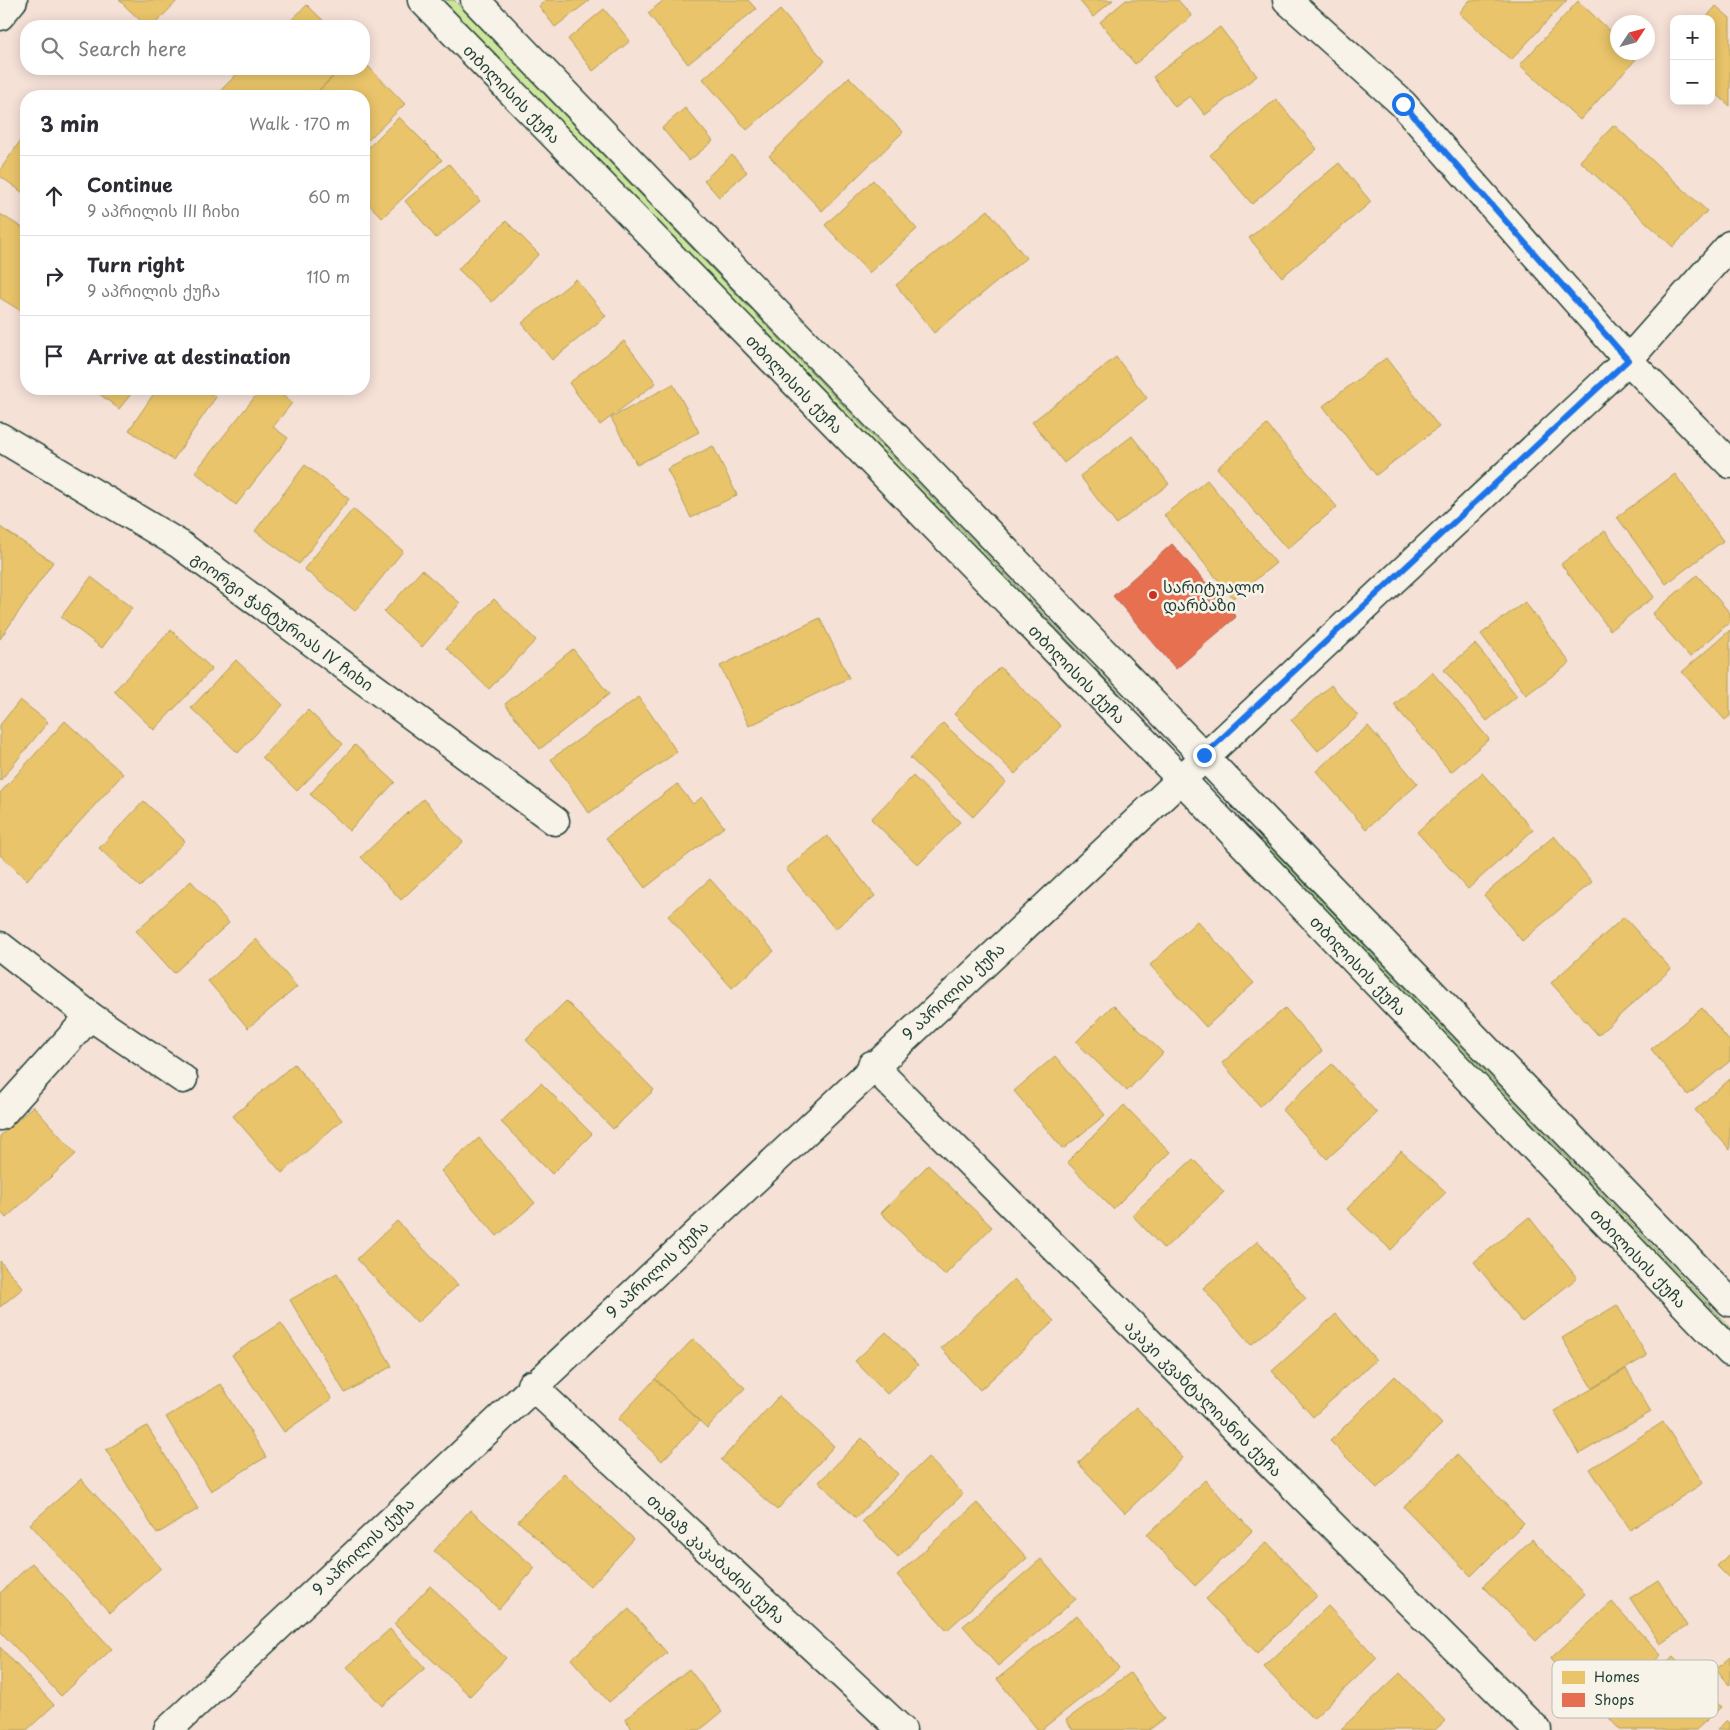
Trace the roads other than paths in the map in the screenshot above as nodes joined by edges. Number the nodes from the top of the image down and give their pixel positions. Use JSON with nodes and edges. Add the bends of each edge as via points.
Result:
{"nodes":[{"id":1,"x":13,"y":0,"type":"edge"},
{"id":2,"x":422,"y":0,"type":"edge"},
{"id":3,"x":475,"y":0,"type":"edge"},
{"id":4,"x":1287,"y":0,"type":"edge"},
{"id":5,"x":0,"y":16,"type":"edge"},
{"id":6,"x":1730,"y":244,"type":"edge"},
{"id":7,"x":1628,"y":360,"type":"junction"},
{"id":8,"x":0,"y":437,"type":"edge"},
{"id":9,"x":1730,"y":464,"type":"edge"},
{"id":10,"x":1204,"y":755,"type":"junction"},
{"id":11,"x":1180,"y":778,"type":"junction"},
{"id":12,"x":555,"y":821,"type":"dead end"},
{"id":13,"x":0,"y":946,"type":"edge"},
{"id":14,"x":90,"y":1016,"type":"junction"},
{"id":15,"x":872,"y":1065,"type":"junction"},
{"id":16,"x":183,"y":1079,"type":"dead end"},
{"id":17,"x":0,"y":1116,"type":"edge"},
{"id":18,"x":1730,"y":1302,"type":"edge"},
{"id":19,"x":1730,"y":1352,"type":"edge"},
{"id":20,"x":531,"y":1385,"type":"junction"},
{"id":21,"x":168,"y":1730,"type":"edge"},
{"id":22,"x":902,"y":1730,"type":"edge"},
{"id":23,"x":1537,"y":1730,"type":"edge"}],
"edges":[{"from":1,"to":5,"type":"street"},
{"from":2,"to":11,"type":"street","name":"თბილისის ქუჩა"},
{"from":3,"to":10,"type":"street","name":"თბილისის ქუჩა"},
{"from":4,"to":7,"type":"street","via":[[1403,104]]},
{"from":6,"to":7,"type":"street","name":"9 აპრილის ქუჩა"},
{"from":7,"to":9,"type":"street"},
{"from":7,"to":10,"type":"street","name":"9 აპრილის ქუჩა"},
{"from":8,"to":12,"type":"street","name":"გიორგი ჭანტურიას IV ჩიხი","via":[[179,544]]},
{"from":10,"to":11,"type":"street","name":"9 აპრილის ქუჩა"},
{"from":10,"to":18,"type":"street","name":"თბილისის ქუჩა"},
{"from":11,"to":15,"type":"street","name":"9 აპრილის ქუჩა"},
{"from":11,"to":19,"type":"street","name":"თბილისის ქუჩა"},
{"from":13,"to":14,"type":"street"},
{"from":14,"to":16,"type":"street"},
{"from":14,"to":17,"type":"street"},
{"from":15,"to":20,"type":"street","name":"9 აპრილის ქუჩა"},
{"from":15,"to":23,"type":"street","name":"აკაკი კვანტალიანის ქუჩა"},
{"from":20,"to":21,"type":"street","name":"9 აპრილის ქუჩა"},
{"from":20,"to":22,"type":"street","name":"თამაზ კაკაბაძის ქუჩა"}]}
